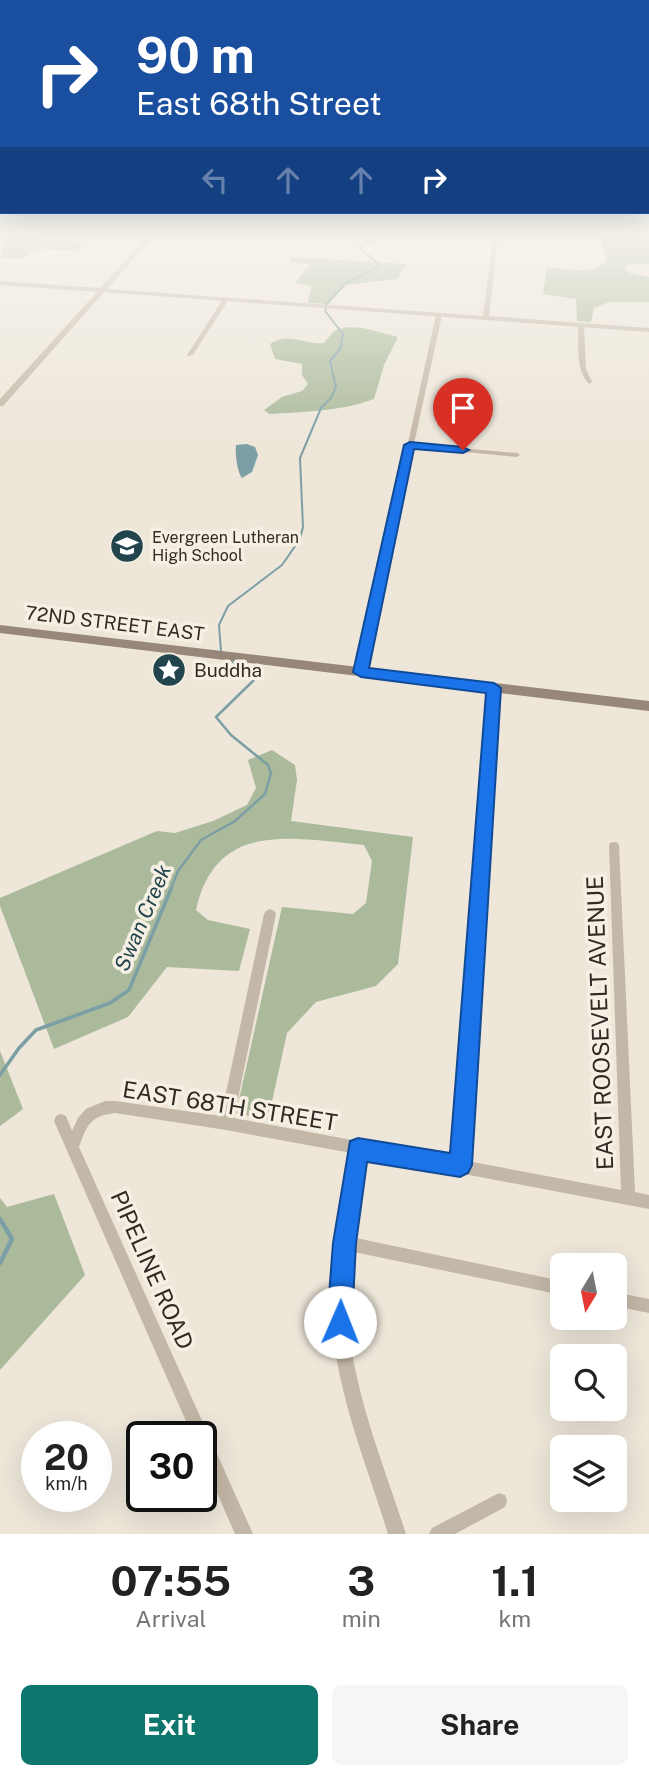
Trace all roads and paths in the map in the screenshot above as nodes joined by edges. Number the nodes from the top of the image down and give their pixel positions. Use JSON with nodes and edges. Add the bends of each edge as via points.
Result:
{"nodes":[{"id":1,"x":94,"y":301,"type":"edge"},
{"id":2,"x":225,"y":301,"type":"edge"},
{"id":3,"x":247,"y":301,"type":"edge"},
{"id":4,"x":488,"y":301,"type":"edge"},
{"id":5,"x":439,"y":315,"type":"junction"},
{"id":6,"x":486,"y":318,"type":"junction"},
{"id":7,"x":581,"y":325,"type":"junction"},
{"id":8,"x":649,"y":330,"type":"edge"},
{"id":9,"x":190,"y":355,"type":"dead end"},
{"id":10,"x":589,"y":382,"type":"dead end"},
{"id":11,"x":0,"y":404,"type":"edge"},
{"id":12,"x":410,"y":445,"type":"junction"},
{"id":13,"x":517,"y":455,"type":"dead end"},
{"id":14,"x":0,"y":629,"type":"edge"},
{"id":15,"x":361,"y":672,"type":"junction"},
{"id":16,"x":494,"y":688,"type":"junction"},
{"id":17,"x":649,"y":706,"type":"edge"},
{"id":18,"x":614,"y":846,"type":"dead end"},
{"id":19,"x":271,"y":914,"type":"dead end"},
{"id":20,"x":61,"y":1121,"type":"dead end"},
{"id":21,"x":226,"y":1123,"type":"junction"},
{"id":22,"x":73,"y":1146,"type":"junction"},
{"id":23,"x":358,"y":1149,"type":"junction"},
{"id":24,"x":460,"y":1165,"type":"junction"},
{"id":25,"x":628,"y":1198,"type":"junction"},
{"id":26,"x":649,"y":1202,"type":"edge"},
{"id":27,"x":344,"y":1243,"type":"junction"},
{"id":28,"x":550,"y":1286,"type":"edge"},
{"id":29,"x":627,"y":1302,"type":"edge"},
{"id":30,"x":649,"y":1306,"type":"edge"},
{"id":31,"x":194,"y":1421,"type":"edge"},
{"id":32,"x":217,"y":1473,"type":"edge"},
{"id":33,"x":499,"y":1501,"type":"dead end"},
{"id":34,"x":244,"y":1534,"type":"edge"},
{"id":35,"x":397,"y":1534,"type":"edge"},
{"id":36,"x":439,"y":1534,"type":"edge"}],
"edges":[{"from":1,"to":11,"type":"street"},
{"from":2,"to":9,"type":"street"},
{"from":3,"to":5,"type":"street"},
{"from":4,"to":6,"type":"street"},
{"from":5,"to":6,"type":"street"},
{"from":5,"to":12,"type":"street"},
{"from":6,"to":7,"type":"street"},
{"from":7,"to":8,"type":"street"},
{"from":7,"to":10,"type":"street","via":[[583,369]]},
{"from":12,"to":13,"type":"street"},
{"from":12,"to":15,"type":"street"},
{"from":14,"to":15,"type":"main road","name":"72ND STREET EAST"},
{"from":15,"to":16,"type":"main road","name":"72ND STREET EAST"},
{"from":16,"to":17,"type":"main road","name":"72ND STREET EAST"},
{"from":16,"to":24,"type":"street"},
{"from":18,"to":25,"type":"street","name":"EAST ROOSEVELT AVENUE"},
{"from":19,"to":21,"type":"street"},
{"from":20,"to":22,"type":"street","name":"PIPELINE ROAD"},
{"from":21,"to":22,"type":"street","name":"EAST 68TH STREET","via":[[101,1108],[82,1122]]},
{"from":21,"to":23,"type":"street","name":"EAST 68TH STREET"},
{"from":22,"to":31,"type":"street","name":"PIPELINE ROAD"},
{"from":23,"to":24,"type":"street","name":"EAST 68TH STREET"},
{"from":23,"to":27,"type":"street"},
{"from":24,"to":25,"type":"street","name":"EAST 68TH STREET"},
{"from":25,"to":26,"type":"street","name":"EAST 68TH STREET"},
{"from":27,"to":28,"type":"street"},
{"from":27,"to":35,"type":"street","via":[[339,1302],[345,1362]]},
{"from":29,"to":30,"type":"street"},
{"from":32,"to":34,"type":"street","name":"PIPELINE ROAD"},
{"from":33,"to":36,"type":"street"}]}
